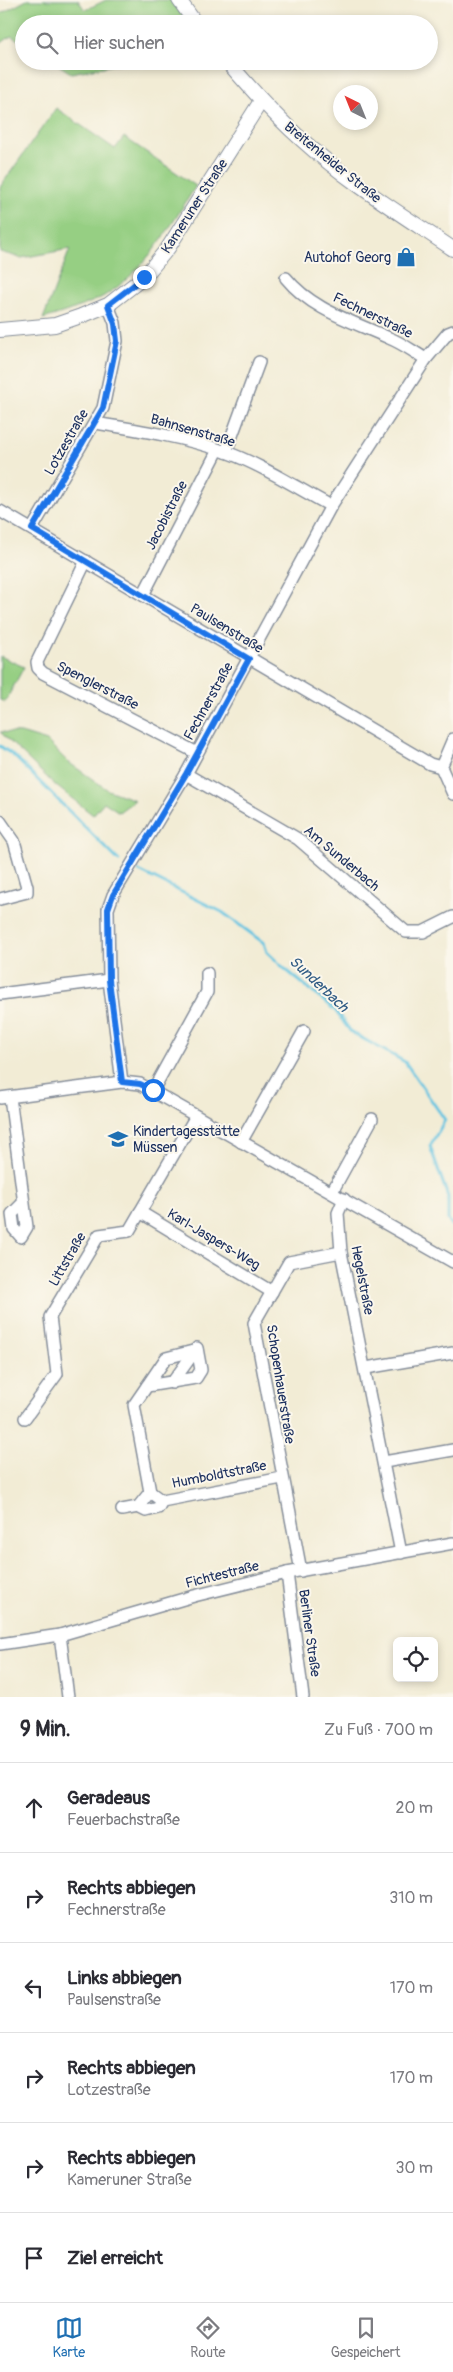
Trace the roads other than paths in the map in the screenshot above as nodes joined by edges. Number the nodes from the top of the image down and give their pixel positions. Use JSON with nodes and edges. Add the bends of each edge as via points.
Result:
{"nodes":[{"id":1,"x":179,"y":0,"type":"edge"},
{"id":2,"x":190,"y":15,"type":"edge"},
{"id":3,"x":235,"y":70,"type":"edge"},
{"id":4,"x":261,"y":101,"type":"junction"},
{"id":5,"x":453,"y":248,"type":"edge"},
{"id":6,"x":286,"y":278,"type":"dead end"},
{"id":7,"x":108,"y":305,"type":"junction"},
{"id":8,"x":0,"y":330,"type":"edge"},
{"id":9,"x":453,"y":331,"type":"edge"},
{"id":10,"x":426,"y":359,"type":"junction"},
{"id":11,"x":259,"y":362,"type":"dead end"},
{"id":12,"x":95,"y":423,"type":"junction"},
{"id":13,"x":222,"y":451,"type":"junction"},
{"id":14,"x":331,"y":506,"type":"junction"},
{"id":15,"x":0,"y":510,"type":"edge"},
{"id":16,"x":32,"y":529,"type":"junction"},
{"id":17,"x":86,"y":561,"type":"junction"},
{"id":18,"x":143,"y":595,"type":"junction"},
{"id":19,"x":249,"y":659,"type":"junction"},
{"id":20,"x":453,"y":739,"type":"edge"},
{"id":21,"x":197,"y":752,"type":"junction"},
{"id":22,"x":441,"y":767,"type":"junction"},
{"id":23,"x":186,"y":774,"type":"junction"},
{"id":24,"x":453,"y":794,"type":"edge"},
{"id":25,"x":0,"y":822,"type":"edge"},
{"id":26,"x":0,"y":899,"type":"edge"},
{"id":27,"x":453,"y":917,"type":"edge"},
{"id":28,"x":207,"y":973,"type":"dead end"},
{"id":29,"x":109,"y":980,"type":"junction"},
{"id":30,"x":0,"y":994,"type":"edge"},
{"id":31,"x":304,"y":1031,"type":"dead end"},
{"id":32,"x":122,"y":1082,"type":"junction"},
{"id":33,"x":153,"y":1090,"type":"junction"},
{"id":34,"x":5,"y":1098,"type":"edge"},
{"id":35,"x":196,"y":1116,"type":"junction"},
{"id":36,"x":372,"y":1119,"type":"dead end"},
{"id":37,"x":241,"y":1142,"type":"junction"},
{"id":38,"x":332,"y":1192,"type":"junction"},
{"id":39,"x":344,"y":1199,"type":"junction"},
{"id":40,"x":24,"y":1202,"type":"dead end"},
{"id":41,"x":140,"y":1212,"type":"junction"},
{"id":42,"x":341,"y":1252,"type":"junction"},
{"id":43,"x":453,"y":1262,"type":"edge"},
{"id":44,"x":272,"y":1292,"type":"junction"},
{"id":45,"x":196,"y":1350,"type":"junction"},
{"id":46,"x":453,"y":1353,"type":"edge"},
{"id":47,"x":163,"y":1363,"type":"junction"},
{"id":48,"x":366,"y":1368,"type":"junction"},
{"id":49,"x":175,"y":1379,"type":"junction"},
{"id":50,"x":147,"y":1386,"type":"junction"},
{"id":51,"x":25,"y":1418,"type":"dead end"},
{"id":52,"x":453,"y":1450,"type":"edge"},
{"id":53,"x":384,"y":1462,"type":"junction"},
{"id":54,"x":282,"y":1478,"type":"junction"},
{"id":55,"x":150,"y":1492,"type":"junction"},
{"id":56,"x":162,"y":1501,"type":"junction"},
{"id":57,"x":138,"y":1507,"type":"junction"},
{"id":58,"x":122,"y":1510,"type":"dead end"},
{"id":59,"x":453,"y":1543,"type":"edge"},
{"id":60,"x":401,"y":1553,"type":"junction"},
{"id":61,"x":301,"y":1571,"type":"junction"},
{"id":62,"x":287,"y":1573,"type":"junction"},
{"id":63,"x":60,"y":1635,"type":"junction"},
{"id":64,"x":0,"y":1644,"type":"edge"},
{"id":65,"x":68,"y":1697,"type":"edge"},
{"id":66,"x":303,"y":1697,"type":"edge"}],
"edges":[{"from":1,"to":2,"type":"street"},
{"from":3,"to":4,"type":"street","name":"Breitenheider Straße"},
{"from":4,"to":5,"type":"street","name":"Breitenheider Straße","via":[[344,175]]},
{"from":4,"to":7,"type":"street","name":"Kameruner Straße","via":[[168,248],[144,277]]},
{"from":6,"to":10,"type":"street","name":"Fechnerstraße","via":[[296,291],[333,314],[391,338]]},
{"from":7,"to":8,"type":"street","name":"Kameruner Straße","via":[[55,325]]},
{"from":7,"to":12,"type":"street","name":"Lotzestraße","via":[[117,341],[103,408]]},
{"from":9,"to":10,"type":"street","name":"Fechnerstraße"},
{"from":10,"to":14,"type":"street","name":"Fechnerstraße"},
{"from":11,"to":13,"type":"street","name":"Jacobistraße"},
{"from":12,"to":13,"type":"street","name":"Bahnsenstraße","via":[[162,434]]},
{"from":12,"to":16,"type":"street","name":"Lotzestraße"},
{"from":13,"to":14,"type":"street","name":"Bahnsenstraße"},
{"from":13,"to":18,"type":"street","name":"Jacobistraße"},
{"from":14,"to":19,"type":"street","name":"Fechnerstraße"},
{"from":15,"to":16,"type":"street","name":"Paulsenstraße"},
{"from":16,"to":17,"type":"street","name":"Paulsenstraße"},
{"from":17,"to":18,"type":"street","name":"Paulsenstraße"},
{"from":17,"to":21,"type":"street","name":"Spenglerstraße","via":[[37,662],[38,668]]},
{"from":18,"to":19,"type":"street","name":"Paulsenstraße"},
{"from":19,"to":21,"type":"street","name":"Fechnerstraße"},
{"from":19,"to":22,"type":"street","name":"Paulsenstraße","via":[[430,764]]},
{"from":20,"to":22,"type":"street"},
{"from":21,"to":23,"type":"street","name":"Fechnerstraße"},
{"from":22,"to":24,"type":"street"},
{"from":23,"to":27,"type":"street","name":"Am Sunderbach","via":[[298,839],[406,932],[423,932]]},
{"from":23,"to":29,"type":"street","name":"Fechnerstraße","via":[[113,895],[108,909]]},
{"from":25,"to":26,"type":"street","via":[[14,841],[27,892]]},
{"from":28,"to":33,"type":"street","via":[[207,992]]},
{"from":29,"to":30,"type":"street"},
{"from":29,"to":32,"type":"street","name":"Fechnerstraße"},
{"from":31,"to":37,"type":"street"},
{"from":32,"to":33,"type":"street","via":[[140,1084]]},
{"from":32,"to":34,"type":"street"},
{"from":33,"to":35,"type":"street"},
{"from":34,"to":40,"type":"street"},
{"from":35,"to":37,"type":"street"},
{"from":35,"to":41,"type":"street","name":"Littstraße"},
{"from":36,"to":38,"type":"street"},
{"from":37,"to":38,"type":"street"},
{"from":38,"to":39,"type":"street"},
{"from":39,"to":42,"type":"street","name":"Hegelstraße","via":[[338,1213]]},
{"from":39,"to":43,"type":"street"},
{"from":41,"to":44,"type":"street","name":"Karl-Jaspers-Weg"},
{"from":41,"to":51,"type":"street","name":"Littstraße","via":[[129,1231],[99,1235],[50,1317],[57,1374]]},
{"from":42,"to":44,"type":"street","name":"Schopenhauerstraße","via":[[289,1262]]},
{"from":42,"to":48,"type":"street","name":"Hegelstraße"},
{"from":44,"to":54,"type":"street","name":"Schopenhauerstraße","via":[[254,1323]]},
{"from":45,"to":47,"type":"street","via":[[166,1358]]},
{"from":45,"to":49,"type":"street"},
{"from":45,"to":49,"type":"street","via":[[201,1370],[196,1378]]},
{"from":46,"to":48,"type":"street"},
{"from":47,"to":49,"type":"street"},
{"from":47,"to":50,"type":"street"},
{"from":48,"to":53,"type":"street","name":"Hegelstraße"},
{"from":49,"to":50,"type":"street"},
{"from":50,"to":55,"type":"street","via":[[134,1405]]},
{"from":52,"to":53,"type":"street"},
{"from":53,"to":60,"type":"street","name":"Hegelstraße"},
{"from":54,"to":56,"type":"street","name":"Humboldtstraße"},
{"from":54,"to":61,"type":"street","name":"Schopenhauerstraße"},
{"from":55,"to":56,"type":"street","name":"Humboldtstraße"},
{"from":55,"to":57,"type":"street"},
{"from":56,"to":57,"type":"street","name":"Humboldtstraße","via":[[158,1508],[146,1511]]},
{"from":57,"to":58,"type":"street","name":"Humboldtstraße"},
{"from":59,"to":60,"type":"street","name":"Fichtestraße"},
{"from":60,"to":61,"type":"street","name":"Fichtestraße"},
{"from":61,"to":62,"type":"street","name":"Fichtestraße"},
{"from":62,"to":63,"type":"street","name":"Fichtestraße"},
{"from":62,"to":66,"type":"street","name":"Berliner Straße"},
{"from":63,"to":64,"type":"street","name":"Fichtestraße"},
{"from":63,"to":65,"type":"street"}]}
